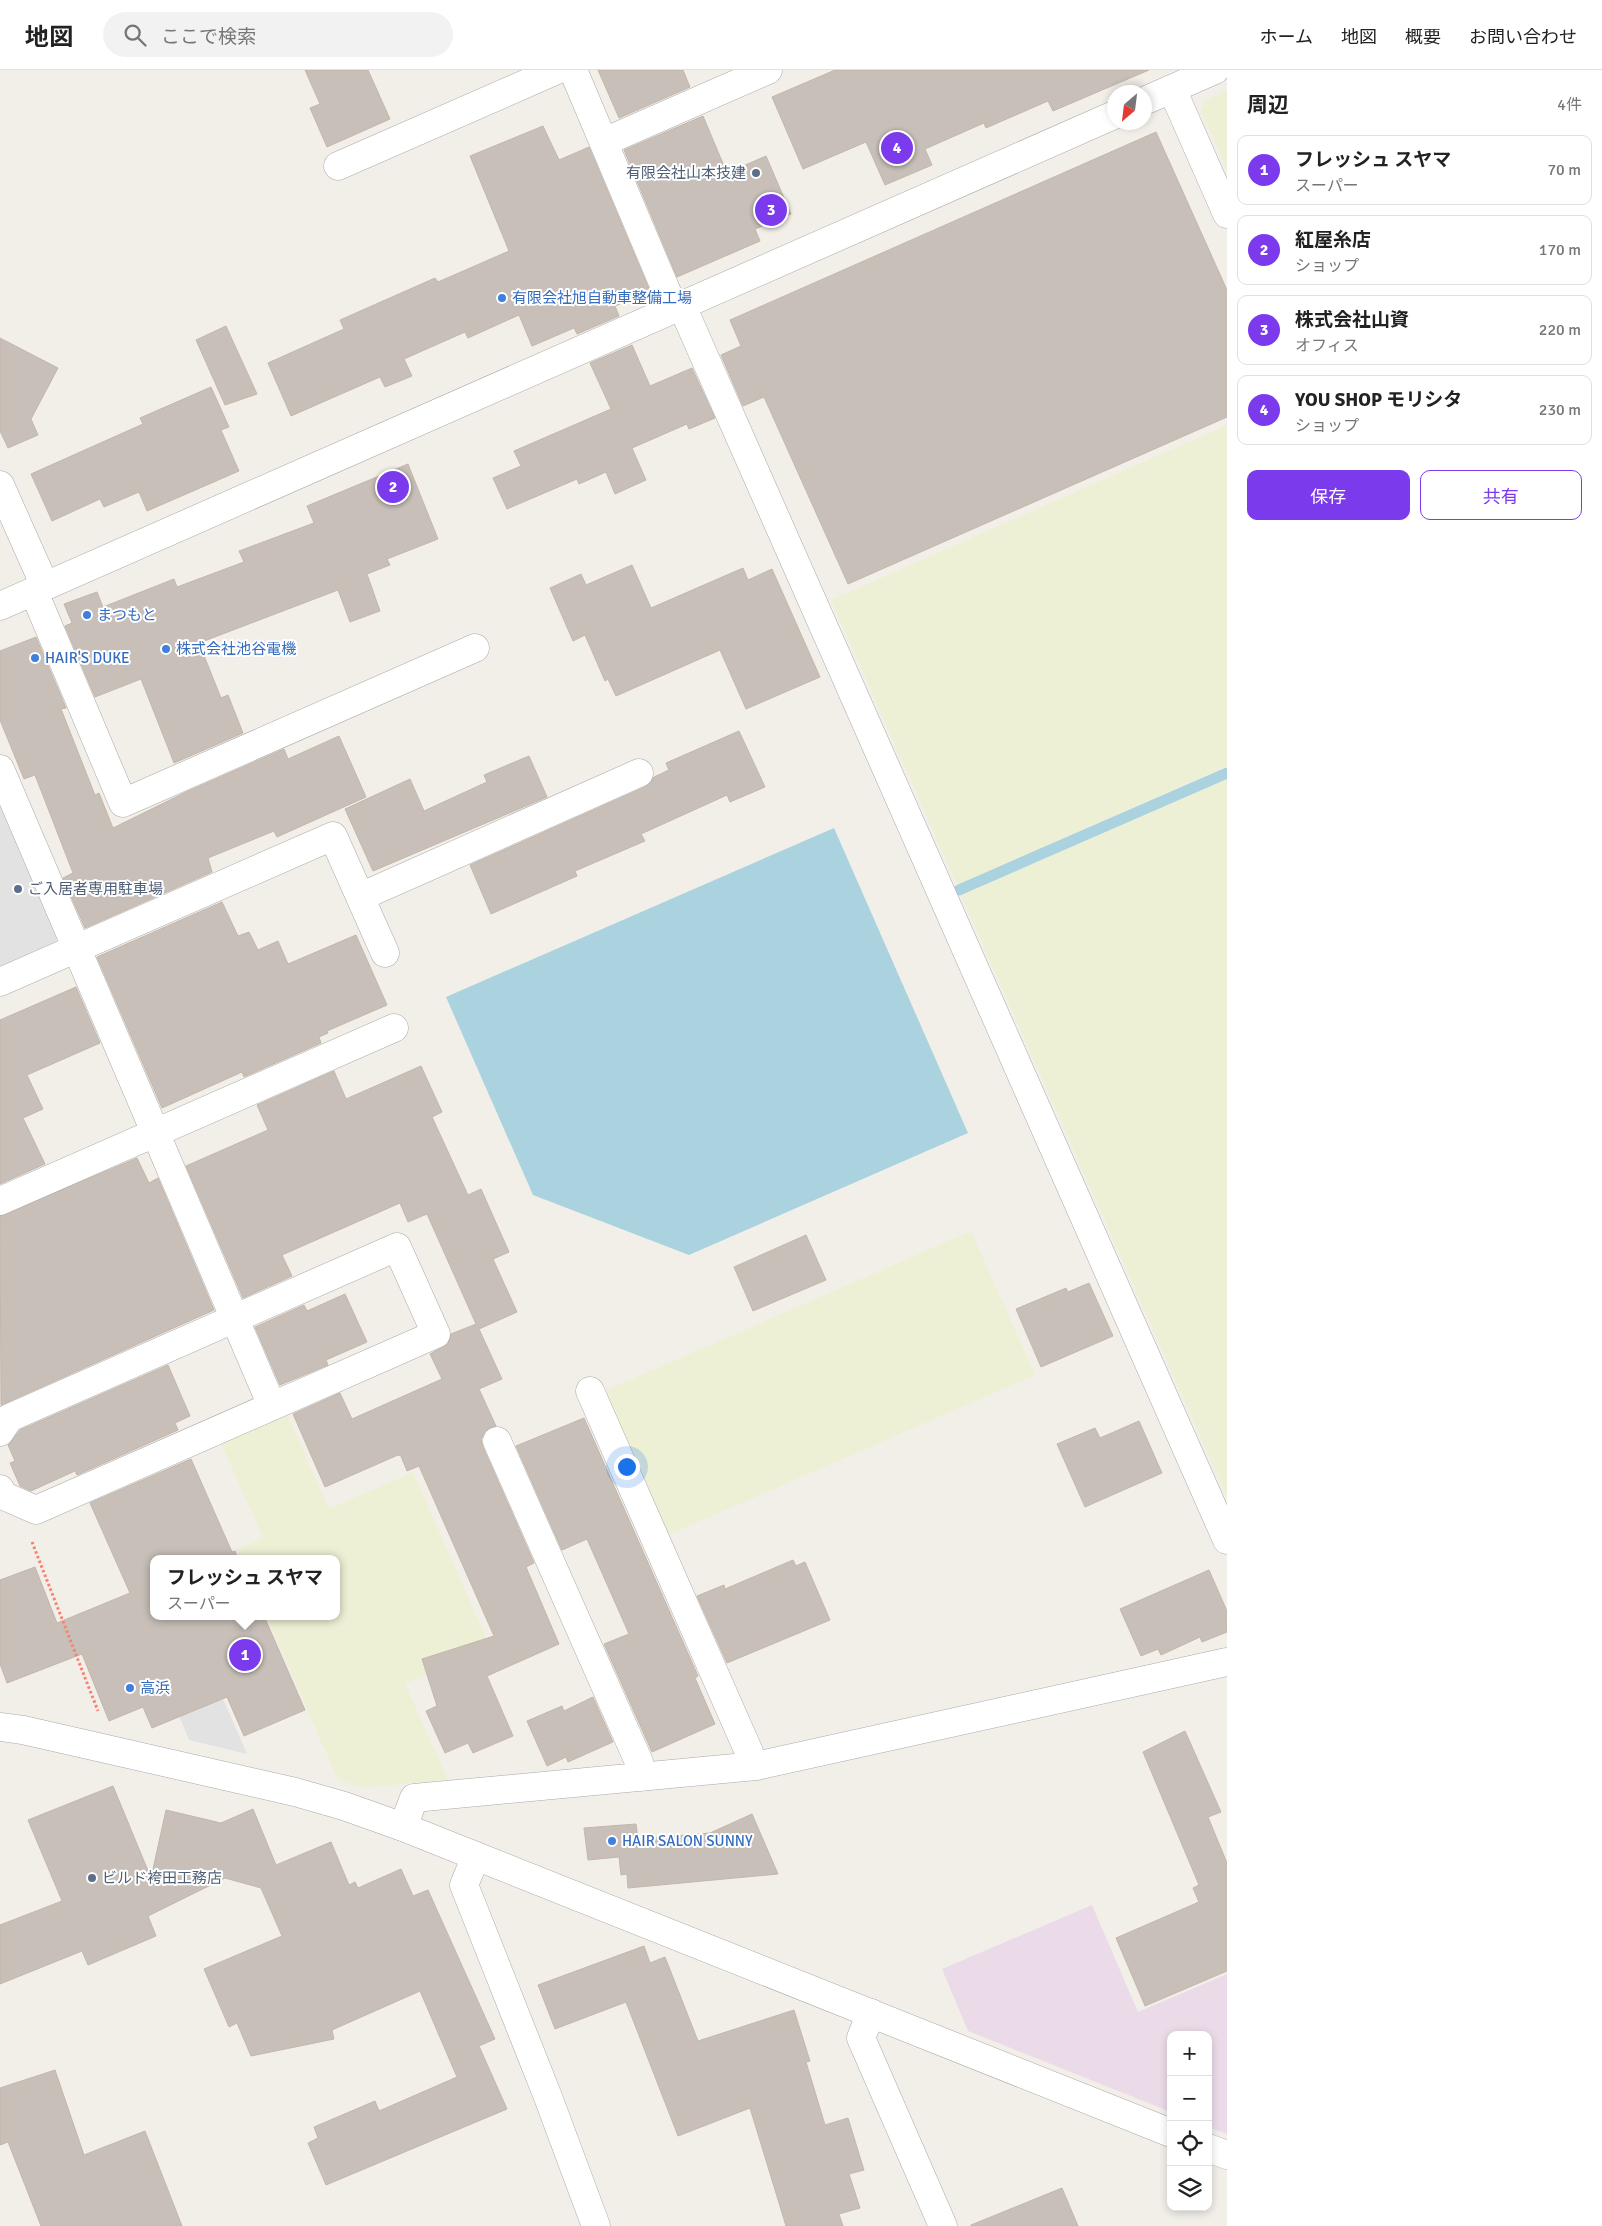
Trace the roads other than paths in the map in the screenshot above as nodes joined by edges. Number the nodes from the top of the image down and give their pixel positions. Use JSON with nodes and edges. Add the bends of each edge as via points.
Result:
{"nodes":[{"id":1,"x":557,"y":70,"type":"edge"},
{"id":2,"x":573,"y":70,"type":"edge"},
{"id":3,"x":768,"y":70,"type":"edge"},
{"id":4,"x":1215,"y":70,"type":"edge"},
{"id":5,"x":1172,"y":89,"type":"junction"},
{"id":6,"x":1152,"y":98,"type":"edge"},
{"id":7,"x":1107,"y":118,"type":"edge"},
{"id":8,"x":604,"y":142,"type":"junction"},
{"id":9,"x":338,"y":166,"type":"dead end"},
{"id":10,"x":1227,"y":214,"type":"edge"},
{"id":11,"x":678,"y":308,"type":"junction"},
{"id":12,"x":0,"y":485,"type":"edge"},
{"id":13,"x":39,"y":589,"type":"junction"},
{"id":14,"x":0,"y":606,"type":"edge"},
{"id":15,"x":475,"y":648,"type":"dead end"},
{"id":16,"x":0,"y":769,"type":"edge"},
{"id":17,"x":639,"y":773,"type":"dead end"},
{"id":18,"x":360,"y":896,"type":"junction"},
{"id":19,"x":77,"y":948,"type":"junction"},
{"id":20,"x":385,"y":953,"type":"dead end"},
{"id":21,"x":0,"y":982,"type":"edge"},
{"id":22,"x":394,"y":1028,"type":"dead end"},
{"id":23,"x":156,"y":1132,"type":"junction"},
{"id":24,"x":0,"y":1201,"type":"edge"},
{"id":25,"x":235,"y":1319,"type":"junction"},
{"id":26,"x":590,"y":1391,"type":"dead end"},
{"id":27,"x":272,"y":1406,"type":"junction"},
{"id":28,"x":0,"y":1432,"type":"edge"},
{"id":29,"x":497,"y":1441,"type":"dead end"},
{"id":30,"x":0,"y":1489,"type":"edge"},
{"id":31,"x":1227,"y":1540,"type":"edge"},
{"id":32,"x":1227,"y":1662,"type":"edge"},
{"id":33,"x":0,"y":1726,"type":"edge"},
{"id":34,"x":751,"y":1766,"type":"junction"},
{"id":35,"x":641,"y":1777,"type":"junction"},
{"id":36,"x":403,"y":1827,"type":"junction"},
{"id":37,"x":476,"y":1856,"type":"junction"},
{"id":38,"x":871,"y":2013,"type":"junction"},
{"id":39,"x":1167,"y":2131,"type":"edge"},
{"id":40,"x":1212,"y":2149,"type":"edge"},
{"id":41,"x":1227,"y":2155,"type":"edge"},
{"id":42,"x":596,"y":2226,"type":"edge"},
{"id":43,"x":943,"y":2226,"type":"edge"}],
"edges":[{"from":1,"to":9,"type":"street"},
{"from":2,"to":8,"type":"street"},
{"from":3,"to":8,"type":"street"},
{"from":4,"to":5,"type":"street"},
{"from":5,"to":6,"type":"street"},
{"from":5,"to":10,"type":"street"},
{"from":7,"to":11,"type":"street"},
{"from":8,"to":11,"type":"street"},
{"from":11,"to":13,"type":"street"},
{"from":11,"to":31,"type":"street"},
{"from":12,"to":13,"type":"street"},
{"from":13,"to":14,"type":"street"},
{"from":13,"to":15,"type":"street","via":[[123,803]]},
{"from":16,"to":19,"type":"street"},
{"from":17,"to":18,"type":"street"},
{"from":18,"to":19,"type":"street","via":[[333,836]]},
{"from":18,"to":20,"type":"street"},
{"from":19,"to":21,"type":"street"},
{"from":19,"to":23,"type":"street"},
{"from":22,"to":23,"type":"street"},
{"from":23,"to":24,"type":"street"},
{"from":23,"to":25,"type":"street"},
{"from":25,"to":27,"type":"street"},
{"from":25,"to":27,"type":"street","via":[[397,1247],[436,1334]]},
{"from":25,"to":28,"type":"street","via":[[9,1418]]},
{"from":26,"to":34,"type":"street","via":[[749,1752]]},
{"from":27,"to":30,"type":"street","via":[[36,1510],[2,1495]]},
{"from":29,"to":35,"type":"street","via":[[639,1762]]},
{"from":32,"to":34,"type":"street"},
{"from":33,"to":36,"type":"street","via":[[295,1792]]},
{"from":34,"to":35,"type":"street"},
{"from":35,"to":36,"type":"street","via":[[414,1798]]},
{"from":36,"to":37,"type":"street"},
{"from":37,"to":38,"type":"street"},
{"from":37,"to":42,"type":"street","via":[[464,1885]]},
{"from":38,"to":39,"type":"street"},
{"from":38,"to":43,"type":"street","via":[[861,2038]]},
{"from":40,"to":41,"type":"street"}]}
